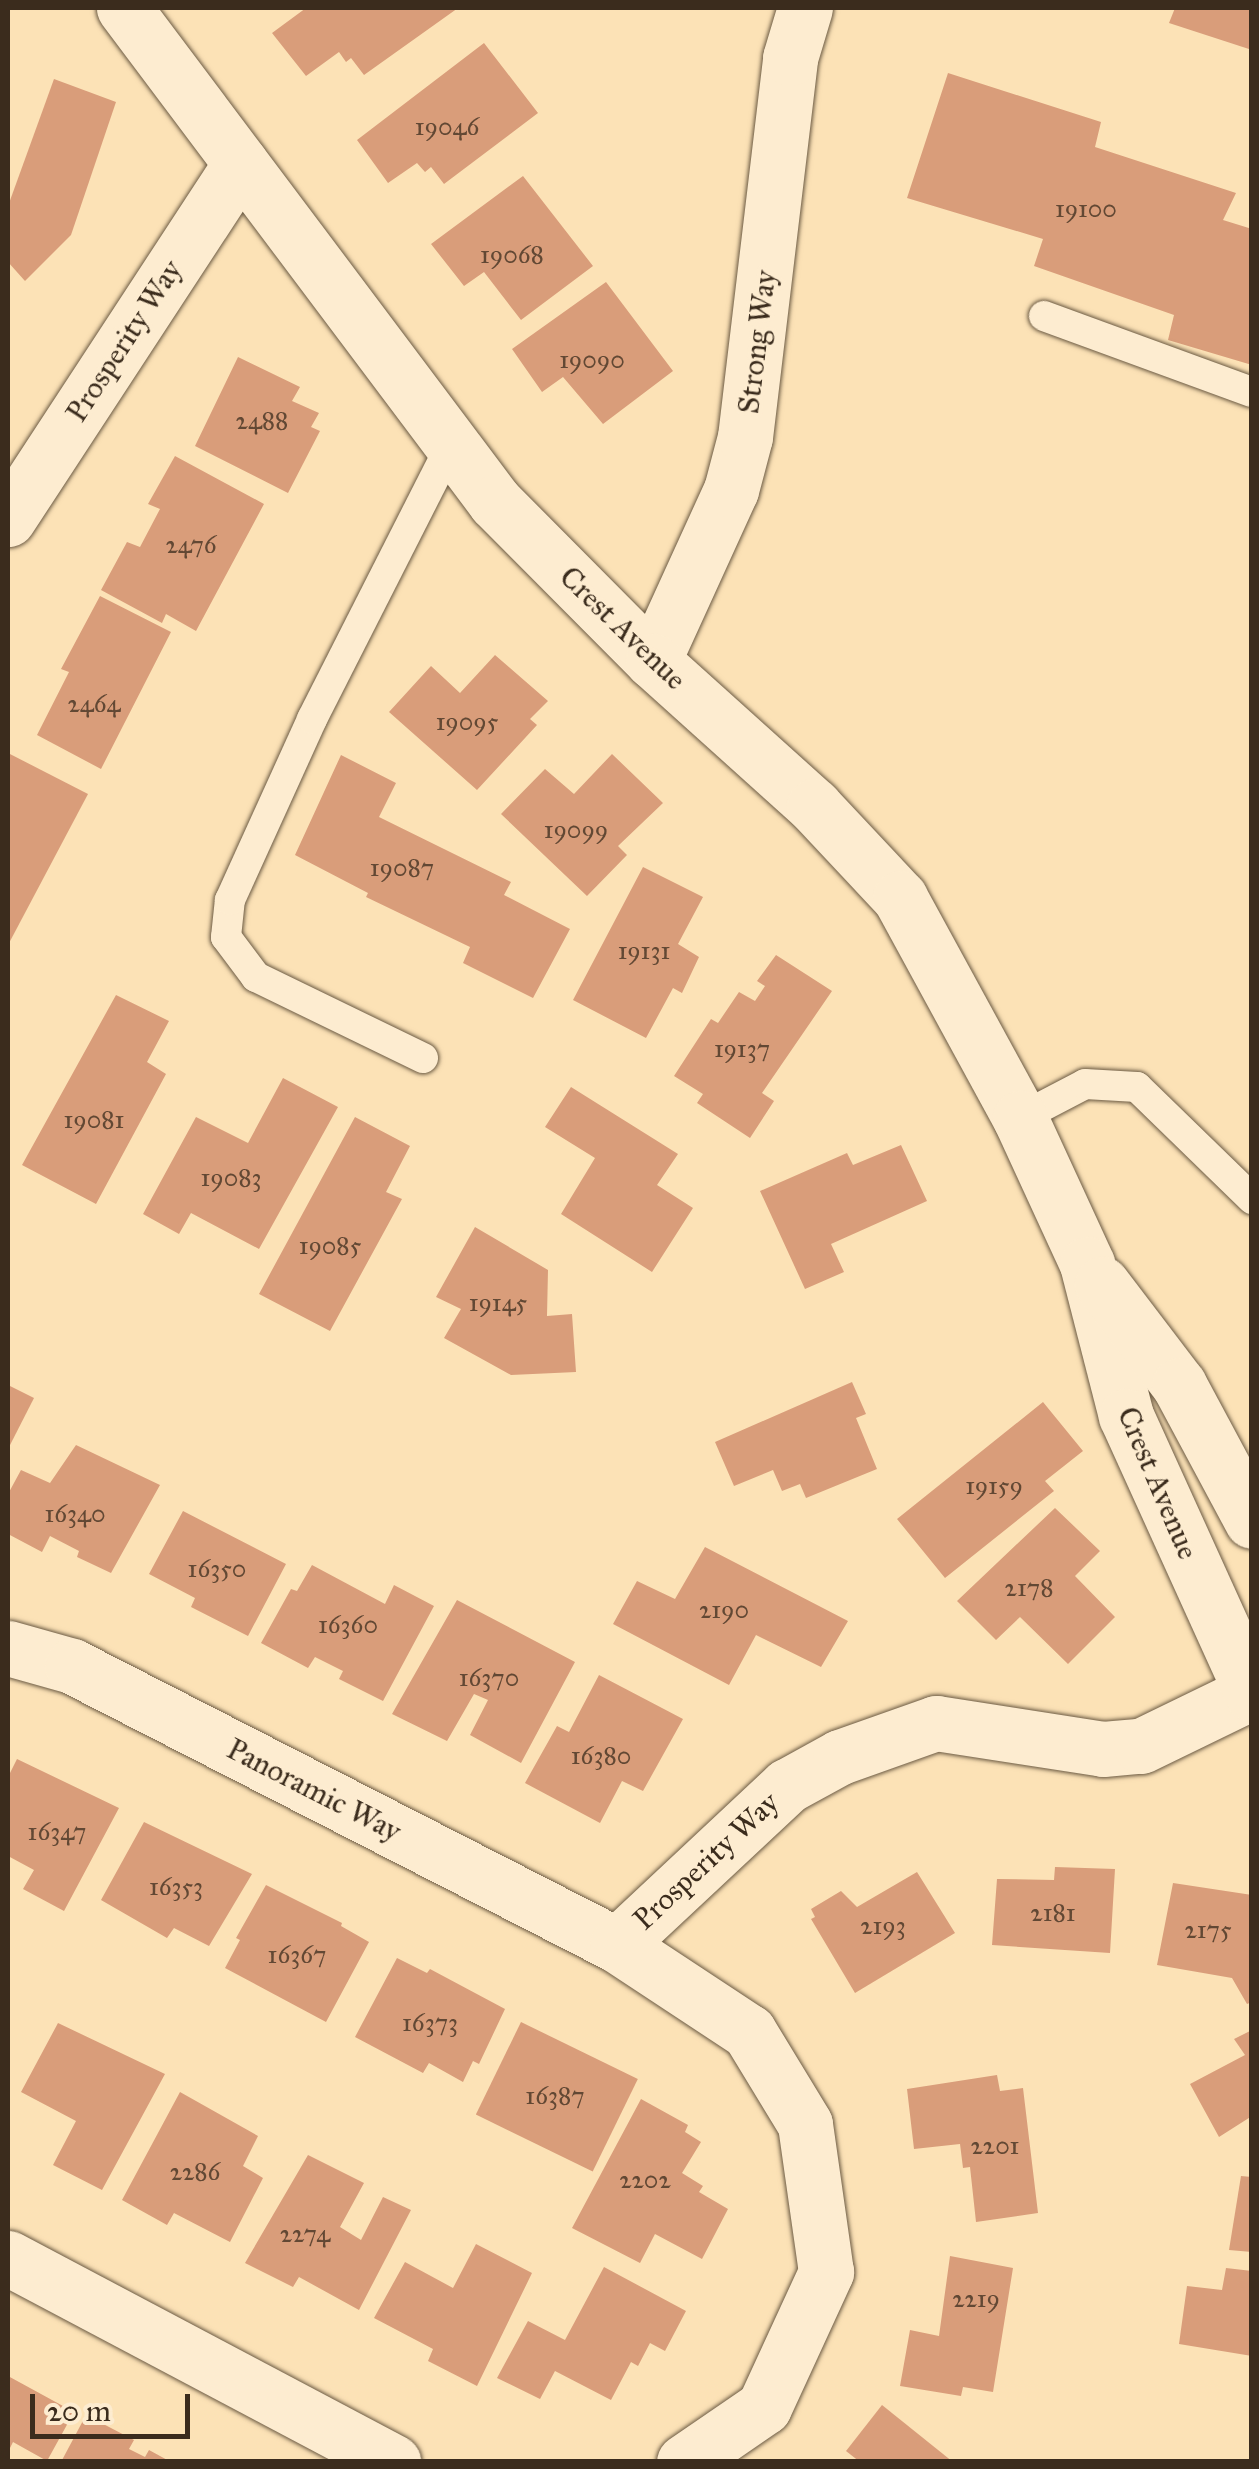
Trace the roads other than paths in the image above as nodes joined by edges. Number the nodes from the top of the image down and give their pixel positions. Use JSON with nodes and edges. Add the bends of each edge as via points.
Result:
{"nodes":[{"id":1,"x":124,"y":8,"type":"edge"},
{"id":2,"x":805,"y":8,"type":"edge"},
{"id":3,"x":240,"y":163,"type":"junction"},
{"id":4,"x":1044,"y":316,"type":"dead end"},
{"id":5,"x":1252,"y":392,"type":"edge"},
{"id":6,"x":451,"y":445,"type":"junction"},
{"id":7,"x":8,"y":519,"type":"edge"},
{"id":8,"x":653,"y":661,"type":"junction"},
{"id":9,"x":423,"y":1058,"type":"dead end"},
{"id":10,"x":1020,"y":1118,"type":"junction"},
{"id":11,"x":1252,"y":1199,"type":"edge"},
{"id":12,"x":1087,"y":1264,"type":"junction"},
{"id":13,"x":1252,"y":1522,"type":"edge"},
{"id":14,"x":8,"y":1648,"type":"edge"},
{"id":15,"x":1251,"y":1693,"type":"edge"},
{"id":16,"x":617,"y":1945,"type":"junction"},
{"id":17,"x":8,"y":2258,"type":"edge"},
{"id":18,"x":394,"y":2462,"type":"edge"},
{"id":19,"x":684,"y":2462,"type":"edge"}],
"edges":[{"from":1,"to":3,"type":"street","name":"Crest Avenue"},
{"from":2,"to":8,"type":"street","name":"Strong Way","via":[[790,58],[745,437],[732,490]]},
{"from":3,"to":6,"type":"street","name":"Crest Avenue"},
{"from":3,"to":7,"type":"street","name":"Prosperity Way"},
{"from":4,"to":5,"type":"lane"},
{"from":6,"to":8,"type":"street","name":"Crest Avenue","via":[[495,502]]},
{"from":6,"to":9,"type":"lane","via":[[312,720],[230,900],[226,937],[256,977]]},
{"from":8,"to":10,"type":"street","name":"Crest Avenue","via":[[814,806],[900,898]]},
{"from":10,"to":11,"type":"lane","via":[[1085,1084],[1136,1087]]},
{"from":10,"to":12,"type":"street","name":"Crest Avenue"},
{"from":12,"to":13,"type":"street","name":"Crest Avenue","via":[[1179,1385]]},
{"from":12,"to":15,"type":"street","name":"Crest Avenue","via":[[1126,1416]]},
{"from":14,"to":16,"type":"street","name":"Panoramic Way","via":[[72,1666]]},
{"from":15,"to":16,"type":"street","name":"Prosperity Way","via":[[1141,1746],[1103,1749],[936,1724],[840,1757],[787,1786]]},
{"from":16,"to":19,"type":"street","name":"Prosperity Way","via":[[749,2032],[806,2124],[826,2272],[764,2407]]},
{"from":17,"to":18,"type":"street"}]}
